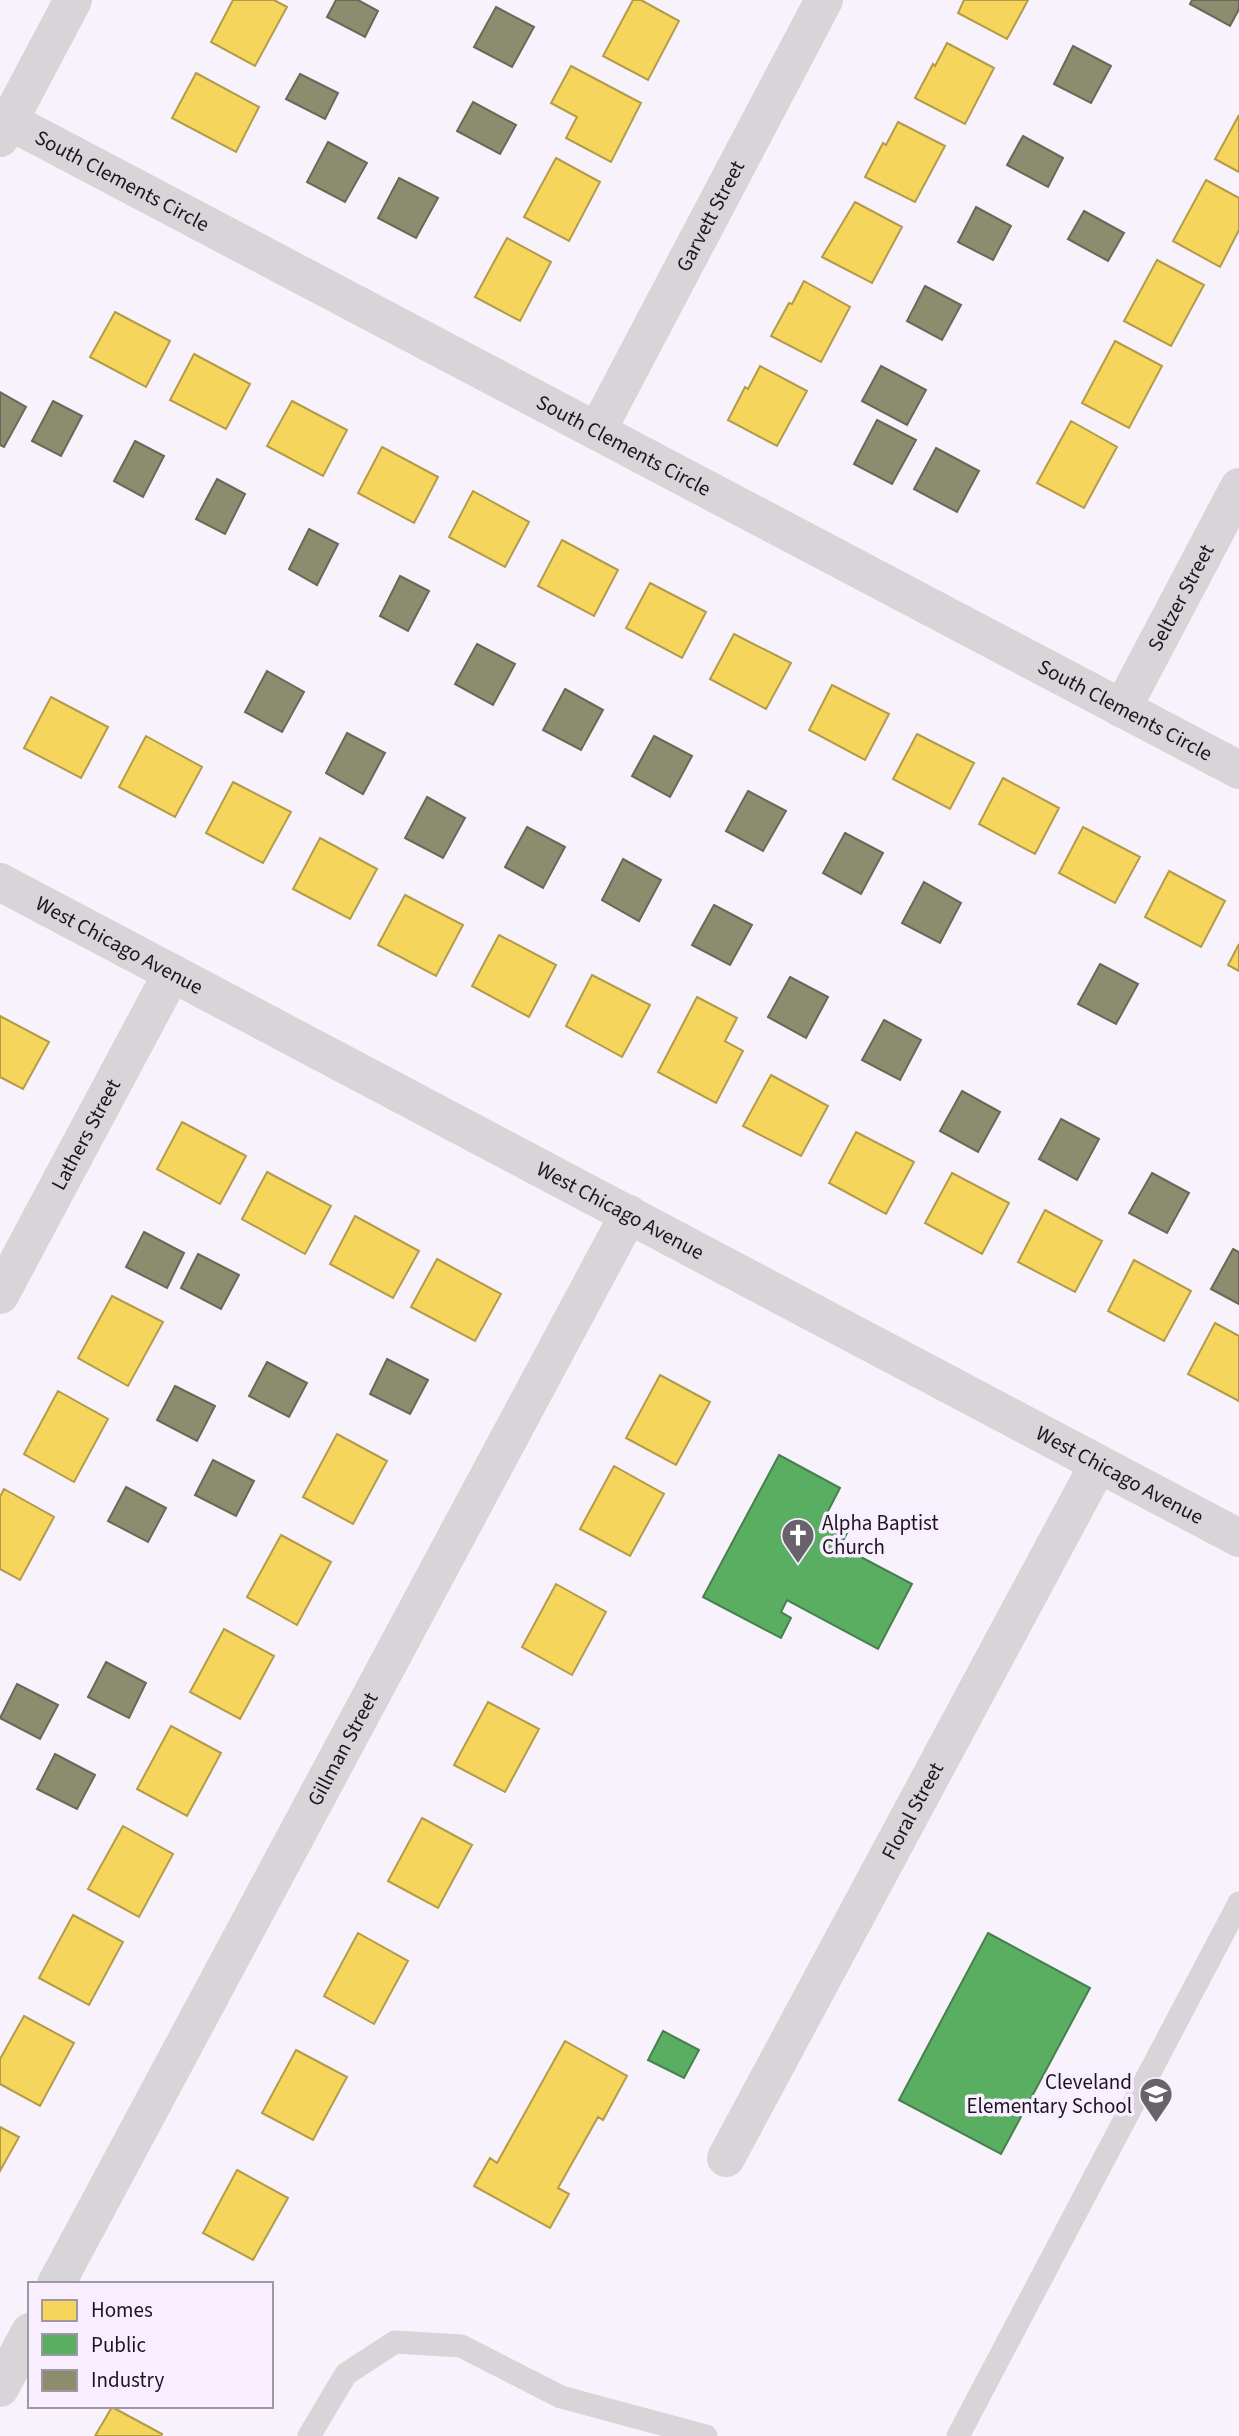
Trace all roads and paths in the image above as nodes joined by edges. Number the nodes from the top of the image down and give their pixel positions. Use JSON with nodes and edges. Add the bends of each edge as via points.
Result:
{"nodes":[{"id":1,"x":73,"y":0,"type":"edge"},
{"id":2,"x":824,"y":0,"type":"edge"},
{"id":3,"x":4,"y":130,"type":"edge"},
{"id":4,"x":597,"y":431,"type":"junction"},
{"id":5,"x":1239,"y":487,"type":"edge"},
{"id":6,"x":1122,"y":709,"type":"junction"},
{"id":7,"x":1239,"y":770,"type":"edge"},
{"id":8,"x":0,"y":882,"type":"edge"},
{"id":9,"x":172,"y":972,"type":"junction"},
{"id":10,"x":629,"y":1214,"type":"junction"},
{"id":11,"x":0,"y":1295,"type":"edge"},
{"id":12,"x":1098,"y":1465,"type":"junction"},
{"id":13,"x":1239,"y":1538,"type":"edge"},
{"id":14,"x":1239,"y":1903,"type":"edge"},
{"id":15,"x":726,"y":2158,"type":"dead end"},
{"id":16,"x":57,"y":2282,"type":"edge"},
{"id":17,"x":28,"y":2336,"type":"edge"},
{"id":18,"x":0,"y":2388,"type":"edge"},
{"id":19,"x":309,"y":2436,"type":"edge"},
{"id":20,"x":706,"y":2436,"type":"edge"},
{"id":21,"x":958,"y":2436,"type":"edge"}],
"edges":[{"from":1,"to":3,"type":"street"},
{"from":2,"to":4,"type":"street","name":"Garvett Street"},
{"from":3,"to":4,"type":"street","name":"South Clements Circle"},
{"from":4,"to":6,"type":"street","name":"South Clements Circle"},
{"from":5,"to":6,"type":"street","name":"Seltzer Street"},
{"from":6,"to":7,"type":"street","name":"South Clements Circle"},
{"from":8,"to":9,"type":"street","name":"West Chicago Avenue"},
{"from":9,"to":10,"type":"street","name":"West Chicago Avenue"},
{"from":9,"to":11,"type":"street","name":"Lathers Street"},
{"from":10,"to":12,"type":"street","name":"West Chicago Avenue"},
{"from":10,"to":16,"type":"street","name":"Gillman Street"},
{"from":12,"to":13,"type":"street","name":"West Chicago Avenue"},
{"from":12,"to":15,"type":"street","name":"Floral Street"},
{"from":14,"to":21,"type":"lane"},
{"from":17,"to":18,"type":"street"},
{"from":19,"to":20,"type":"lane","via":[[346,2374],[395,2342],[461,2346],[561,2397]]}]}
